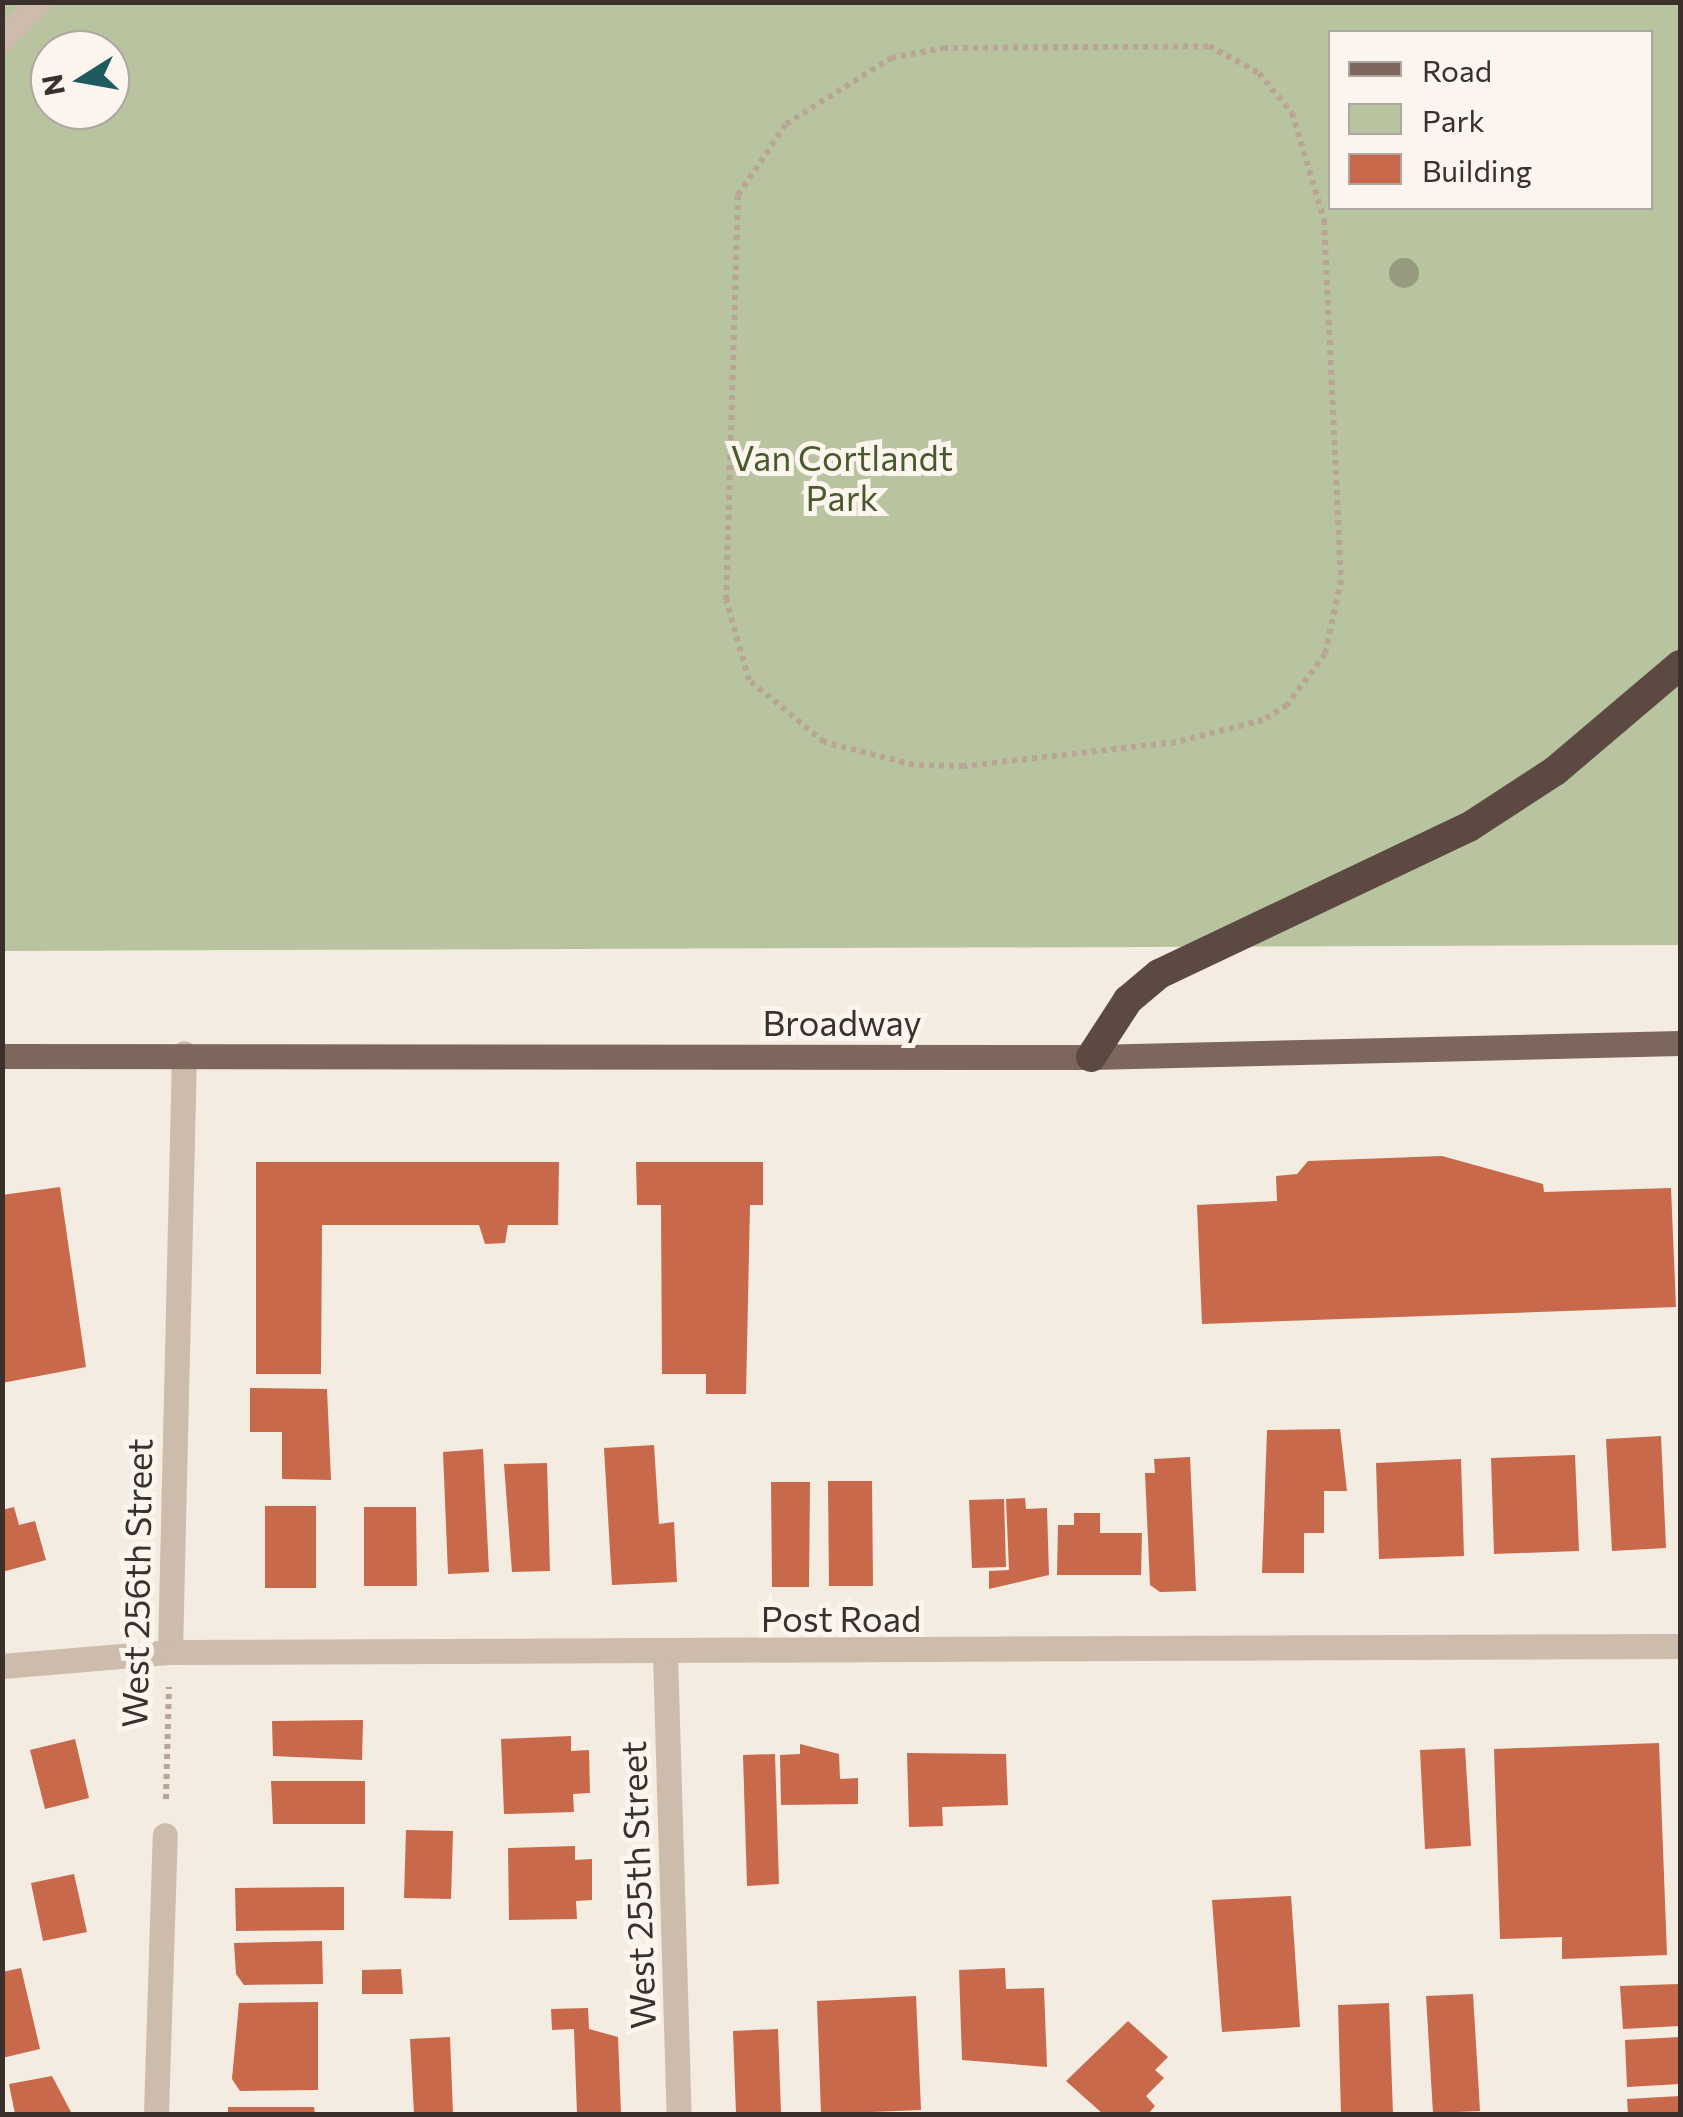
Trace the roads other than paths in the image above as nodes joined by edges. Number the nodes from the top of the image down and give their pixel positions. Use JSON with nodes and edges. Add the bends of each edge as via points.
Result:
{"nodes":[{"id":1,"x":39,"y":2,"type":"edge"},
{"id":2,"x":2,"y":39,"type":"edge"},
{"id":3,"x":1680,"y":665,"type":"edge"},
{"id":4,"x":1680,"y":1044,"type":"edge"},
{"id":5,"x":184,"y":1053,"type":"junction"},
{"id":6,"x":2,"y":1056,"type":"edge"},
{"id":7,"x":1091,"y":1057,"type":"junction"},
{"id":8,"x":1680,"y":1646,"type":"edge"},
{"id":9,"x":170,"y":1652,"type":"junction"},
{"id":10,"x":664,"y":1654,"type":"junction"},
{"id":11,"x":2,"y":1666,"type":"edge"},
{"id":12,"x":165,"y":1835,"type":"road end"},
{"id":13,"x":156,"y":2114,"type":"edge"},
{"id":14,"x":679,"y":2114,"type":"edge"}],
"edges":[{"from":1,"to":2,"type":"street"},
{"from":3,"to":7,"type":"highway","via":[[1554,771],[1469,827],[1159,974],[1128,1000]]},
{"from":4,"to":7,"type":"main road","name":"Broadway"},
{"from":5,"to":6,"type":"main road","name":"Broadway"},
{"from":5,"to":7,"type":"main road","name":"Broadway"},
{"from":5,"to":9,"type":"street","name":"West 256th Street"},
{"from":8,"to":10,"type":"street","name":"Post Road"},
{"from":9,"to":10,"type":"street","name":"Post Road"},
{"from":9,"to":11,"type":"street","name":"Post Road"},
{"from":10,"to":14,"type":"street","name":"West 255th Street"},
{"from":12,"to":13,"type":"street"}]}
